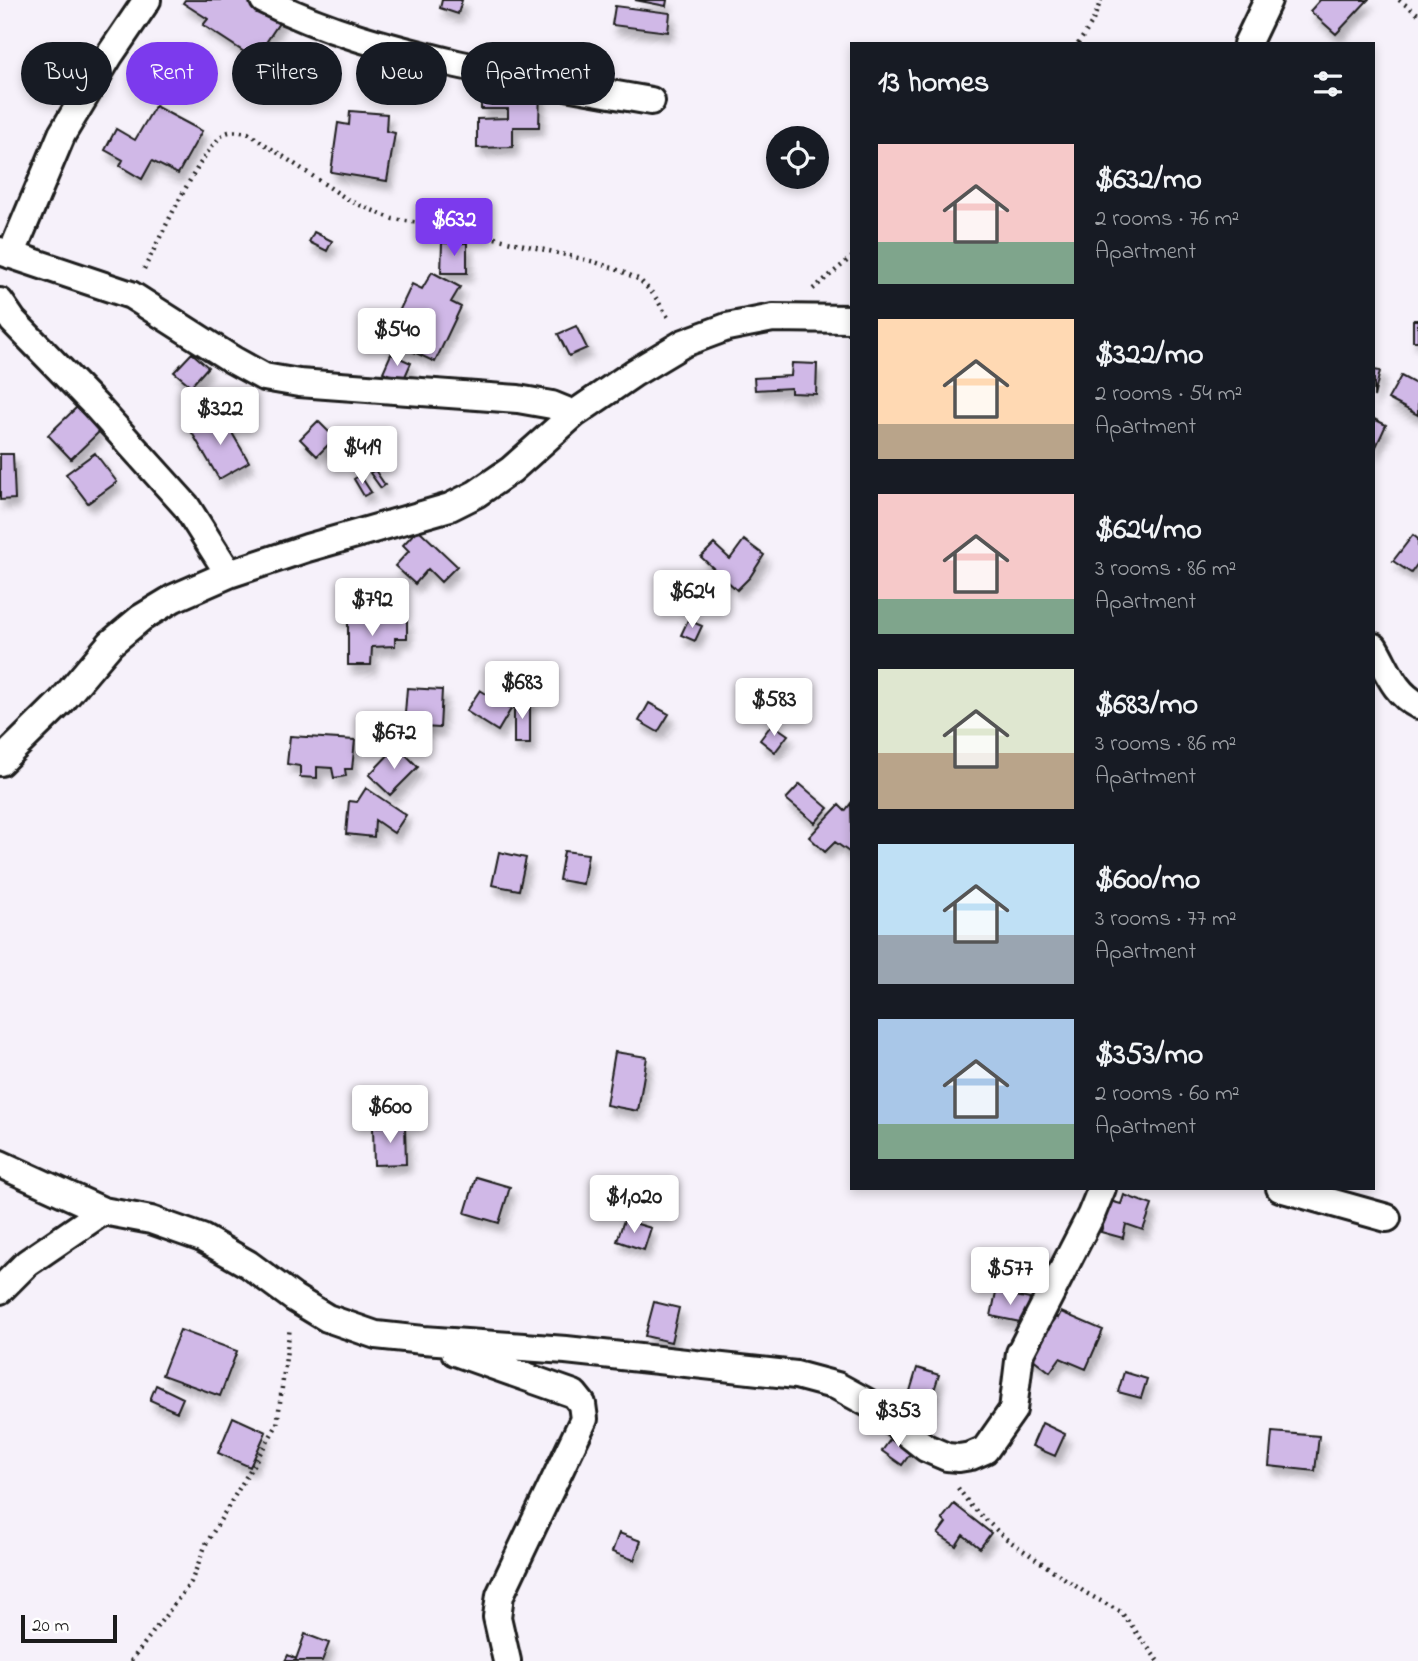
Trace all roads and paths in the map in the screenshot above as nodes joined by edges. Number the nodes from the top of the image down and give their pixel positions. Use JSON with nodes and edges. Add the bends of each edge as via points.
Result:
{"nodes":[{"id":1,"x":146,"y":0,"type":"edge"},
{"id":2,"x":264,"y":0,"type":"edge"},
{"id":3,"x":1101,"y":0,"type":"edge"},
{"id":4,"x":1268,"y":0,"type":"edge"},
{"id":5,"x":1399,"y":0,"type":"edge"},
{"id":6,"x":1418,"y":14,"type":"edge"},
{"id":7,"x":1079,"y":42,"type":"edge"},
{"id":8,"x":1248,"y":42,"type":"edge"},
{"id":9,"x":651,"y":101,"type":"dead end"},
{"id":10,"x":6,"y":253,"type":"edge"},
{"id":11,"x":131,"y":295,"type":"junction"},
{"id":12,"x":0,"y":302,"type":"edge"},
{"id":13,"x":850,"y":318,"type":"edge"},
{"id":14,"x":684,"y":343,"type":"junction"},
{"id":15,"x":574,"y":414,"type":"junction"},
{"id":16,"x":229,"y":574,"type":"junction"},
{"id":17,"x":1375,"y":649,"type":"edge"},
{"id":18,"x":1418,"y":705,"type":"edge"},
{"id":19,"x":0,"y":762,"type":"edge"},
{"id":20,"x":0,"y":1164,"type":"edge"},
{"id":21,"x":1101,"y":1190,"type":"edge"},
{"id":22,"x":1287,"y":1190,"type":"edge"},
{"id":23,"x":103,"y":1211,"type":"junction"},
{"id":24,"x":1387,"y":1218,"type":"dead end"},
{"id":25,"x":0,"y":1290,"type":"edge"},
{"id":26,"x":294,"y":1298,"type":"junction"},
{"id":27,"x":424,"y":1340,"type":"junction"},
{"id":28,"x":947,"y":1457,"type":"junction"},
{"id":29,"x":131,"y":1661,"type":"edge"},
{"id":30,"x":507,"y":1661,"type":"edge"},
{"id":31,"x":1158,"y":1661,"type":"edge"}],
"edges":[{"from":1,"to":10,"type":"street","via":[[62,134]]},
{"from":2,"to":9,"type":"street","via":[[362,40],[512,76]]},
{"from":3,"to":7,"type":"path"},
{"from":4,"to":8,"type":"street"},
{"from":5,"to":6,"type":"path"},
{"from":10,"to":11,"type":"street"},
{"from":11,"to":14,"type":"path","via":[[184,190],[219,138],[230,131],[248,133],[350,201],[393,219],[453,228],[621,271],[640,280],[654,295]]},
{"from":11,"to":15,"type":"street","via":[[264,377],[518,399]]},
{"from":12,"to":16,"type":"street","via":[[186,506]]},
{"from":13,"to":14,"type":"street","via":[[773,318],[727,327]]},
{"from":14,"to":15,"type":"street"},
{"from":15,"to":16,"type":"street","via":[[511,470],[450,507]]},
{"from":16,"to":19,"type":"street","via":[[141,618],[111,643],[62,701]]},
{"from":17,"to":18,"type":"street","via":[[1396,689]]},
{"from":20,"to":23,"type":"street"},
{"from":21,"to":28,"type":"street","via":[[1020,1353],[1013,1410],[985,1450]]},
{"from":22,"to":24,"type":"street"},
{"from":23,"to":25,"type":"street","via":[[27,1263]]},
{"from":23,"to":26,"type":"street","via":[[151,1220],[202,1238]]},
{"from":26,"to":27,"type":"street","via":[[327,1318],[376,1335]]},
{"from":26,"to":29,"type":"path","via":[[277,1425],[206,1544],[191,1582]]},
{"from":27,"to":28,"type":"street","via":[[796,1375],[837,1387],[870,1404],[926,1448]]},
{"from":27,"to":30,"type":"street","via":[[574,1394],[582,1405],[584,1419],[500,1595],[497,1617]]},
{"from":28,"to":31,"type":"path","via":[[958,1487],[986,1522],[1086,1594],[1121,1612]]}]}
